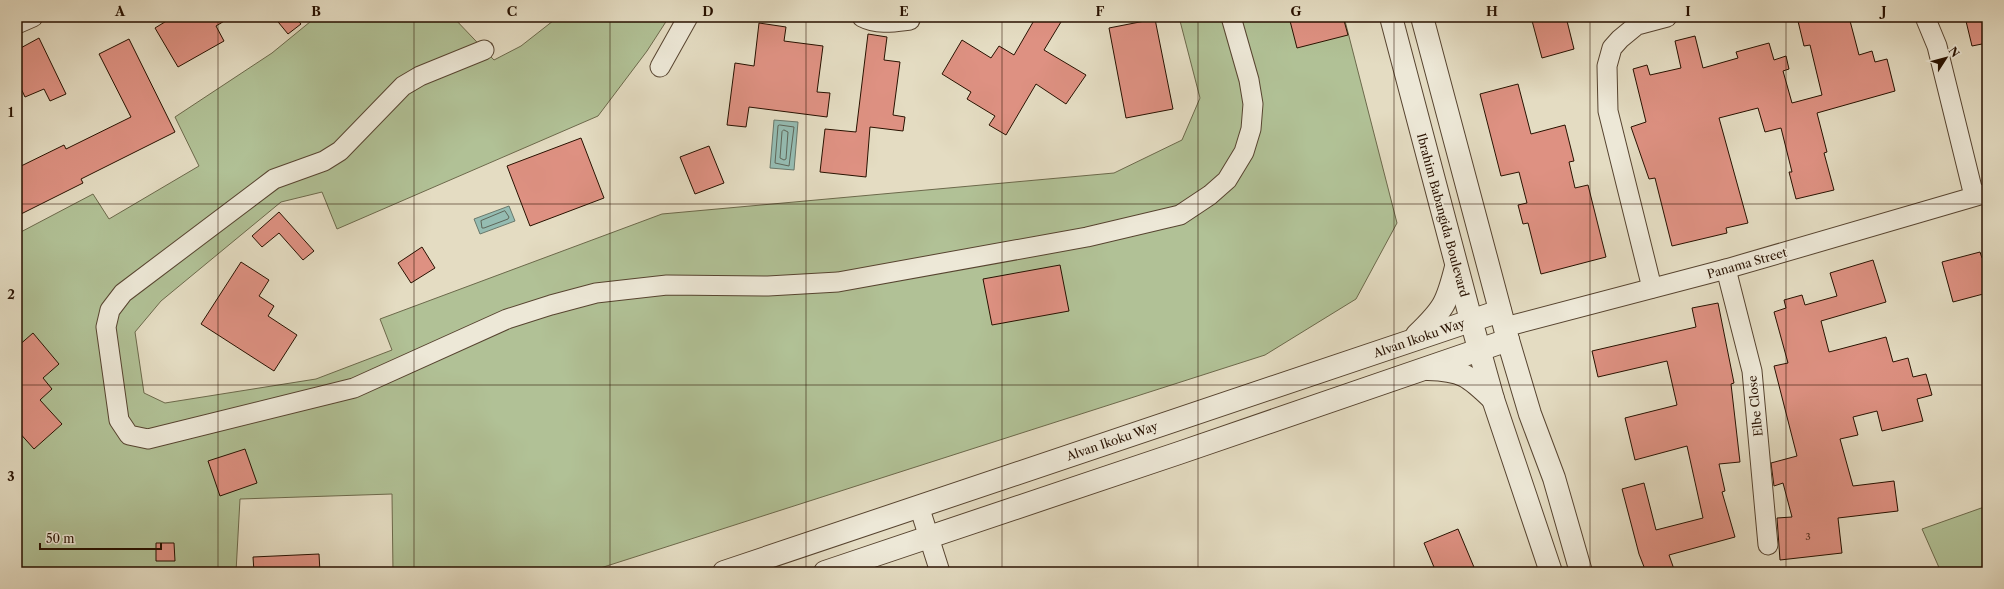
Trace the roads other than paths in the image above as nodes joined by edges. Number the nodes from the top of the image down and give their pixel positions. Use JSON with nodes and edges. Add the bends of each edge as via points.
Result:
{"nodes":[{"id":1,"x":33,"y":17,"type":"edge"},
{"id":2,"x":688,"y":17,"type":"edge"},
{"id":3,"x":862,"y":17,"type":"edge"},
{"id":4,"x":1231,"y":17,"type":"edge"},
{"id":5,"x":1391,"y":17,"type":"edge"},
{"id":6,"x":1422,"y":17,"type":"edge"},
{"id":7,"x":1666,"y":17,"type":"edge"},
{"id":8,"x":1925,"y":17,"type":"edge"},
{"id":9,"x":910,"y":20,"type":"dead end"},
{"id":10,"x":17,"y":24,"type":"edge"},
{"id":11,"x":484,"y":50,"type":"dead end"},
{"id":12,"x":660,"y":68,"type":"dead end"},
{"id":13,"x":1981,"y":195,"type":"edge"},
{"id":14,"x":1456,"y":266,"type":"junction"},
{"id":15,"x":1726,"y":269,"type":"junction"},
{"id":16,"x":1652,"y":288,"type":"junction"},
{"id":17,"x":1471,"y":320,"type":"junction"},
{"id":18,"x":1505,"y":326,"type":"junction"},
{"id":19,"x":1412,"y":340,"type":"junction"},
{"id":20,"x":1480,"y":350,"type":"junction"},
{"id":21,"x":1423,"y":368,"type":"junction"},
{"id":22,"x":1493,"y":399,"type":"junction"},
{"id":23,"x":919,"y":506,"type":"junction"},
{"id":24,"x":929,"y":538,"type":"junction"},
{"id":25,"x":1768,"y":544,"type":"dead end"},
{"id":26,"x":724,"y":572,"type":"edge"},
{"id":27,"x":825,"y":572,"type":"edge"},
{"id":28,"x":940,"y":572,"type":"edge"},
{"id":29,"x":1551,"y":572,"type":"edge"},
{"id":30,"x":1581,"y":572,"type":"edge"}],
"edges":[{"from":1,"to":10,"type":"street"},
{"from":2,"to":12,"type":"street"},
{"from":3,"to":9,"type":"street","via":[[870,21]]},
{"from":4,"to":11,"type":"street","via":[[1249,80],[1253,104],[1251,129],[1244,152],[1227,180],[1180,215],[1087,237],[838,282],[768,286],[667,285],[596,294],[507,319],[354,388],[148,438],[129,435],[119,420],[106,327],[110,310],[123,293],[274,179],[324,161],[340,151],[403,86],[420,76]]},
{"from":5,"to":14,"type":"street","name":"Ibrahim Babangida Boulevard"},
{"from":6,"to":18,"type":"street"},
{"from":7,"to":16,"type":"street","via":[[1637,25],[1612,48],[1606,66],[1608,111]]},
{"from":8,"to":13,"type":"street","via":[[1937,46]]},
{"from":13,"to":15,"type":"street","name":"Panama Street"},
{"from":14,"to":17,"type":"street","name":"Ibrahim Babangida Boulevard"},
{"from":14,"to":19,"type":"street","via":[[1448,297],[1438,315]]},
{"from":15,"to":16,"type":"street","name":"Panama Street"},
{"from":15,"to":25,"type":"street","name":"Elbe Close","via":[[1752,371]]},
{"from":16,"to":18,"type":"street","name":"Panama Street"},
{"from":17,"to":18,"type":"street","name":"Alvan Ikoku Way"},
{"from":17,"to":19,"type":"street","name":"Alvan Ikoku Way"},
{"from":17,"to":20,"type":"street","name":"Ibrahim Babangida Boulevard"},
{"from":18,"to":20,"type":"street"},
{"from":18,"to":30,"type":"street","via":[[1530,414],[1554,478]]},
{"from":19,"to":23,"type":"street","name":"Alvan Ikoku Way"},
{"from":20,"to":21,"type":"street"},
{"from":20,"to":22,"type":"street","name":"Ibrahim Babangida Boulevard"},
{"from":21,"to":22,"type":"street","via":[[1455,370],[1477,384]]},
{"from":21,"to":24,"type":"street"},
{"from":22,"to":29,"type":"street","name":"Ibrahim Babangida Boulevard"},
{"from":23,"to":24,"type":"street"},
{"from":23,"to":26,"type":"street","name":"Alvan Ikoku Way"},
{"from":24,"to":27,"type":"street"},
{"from":24,"to":28,"type":"street"}]}
